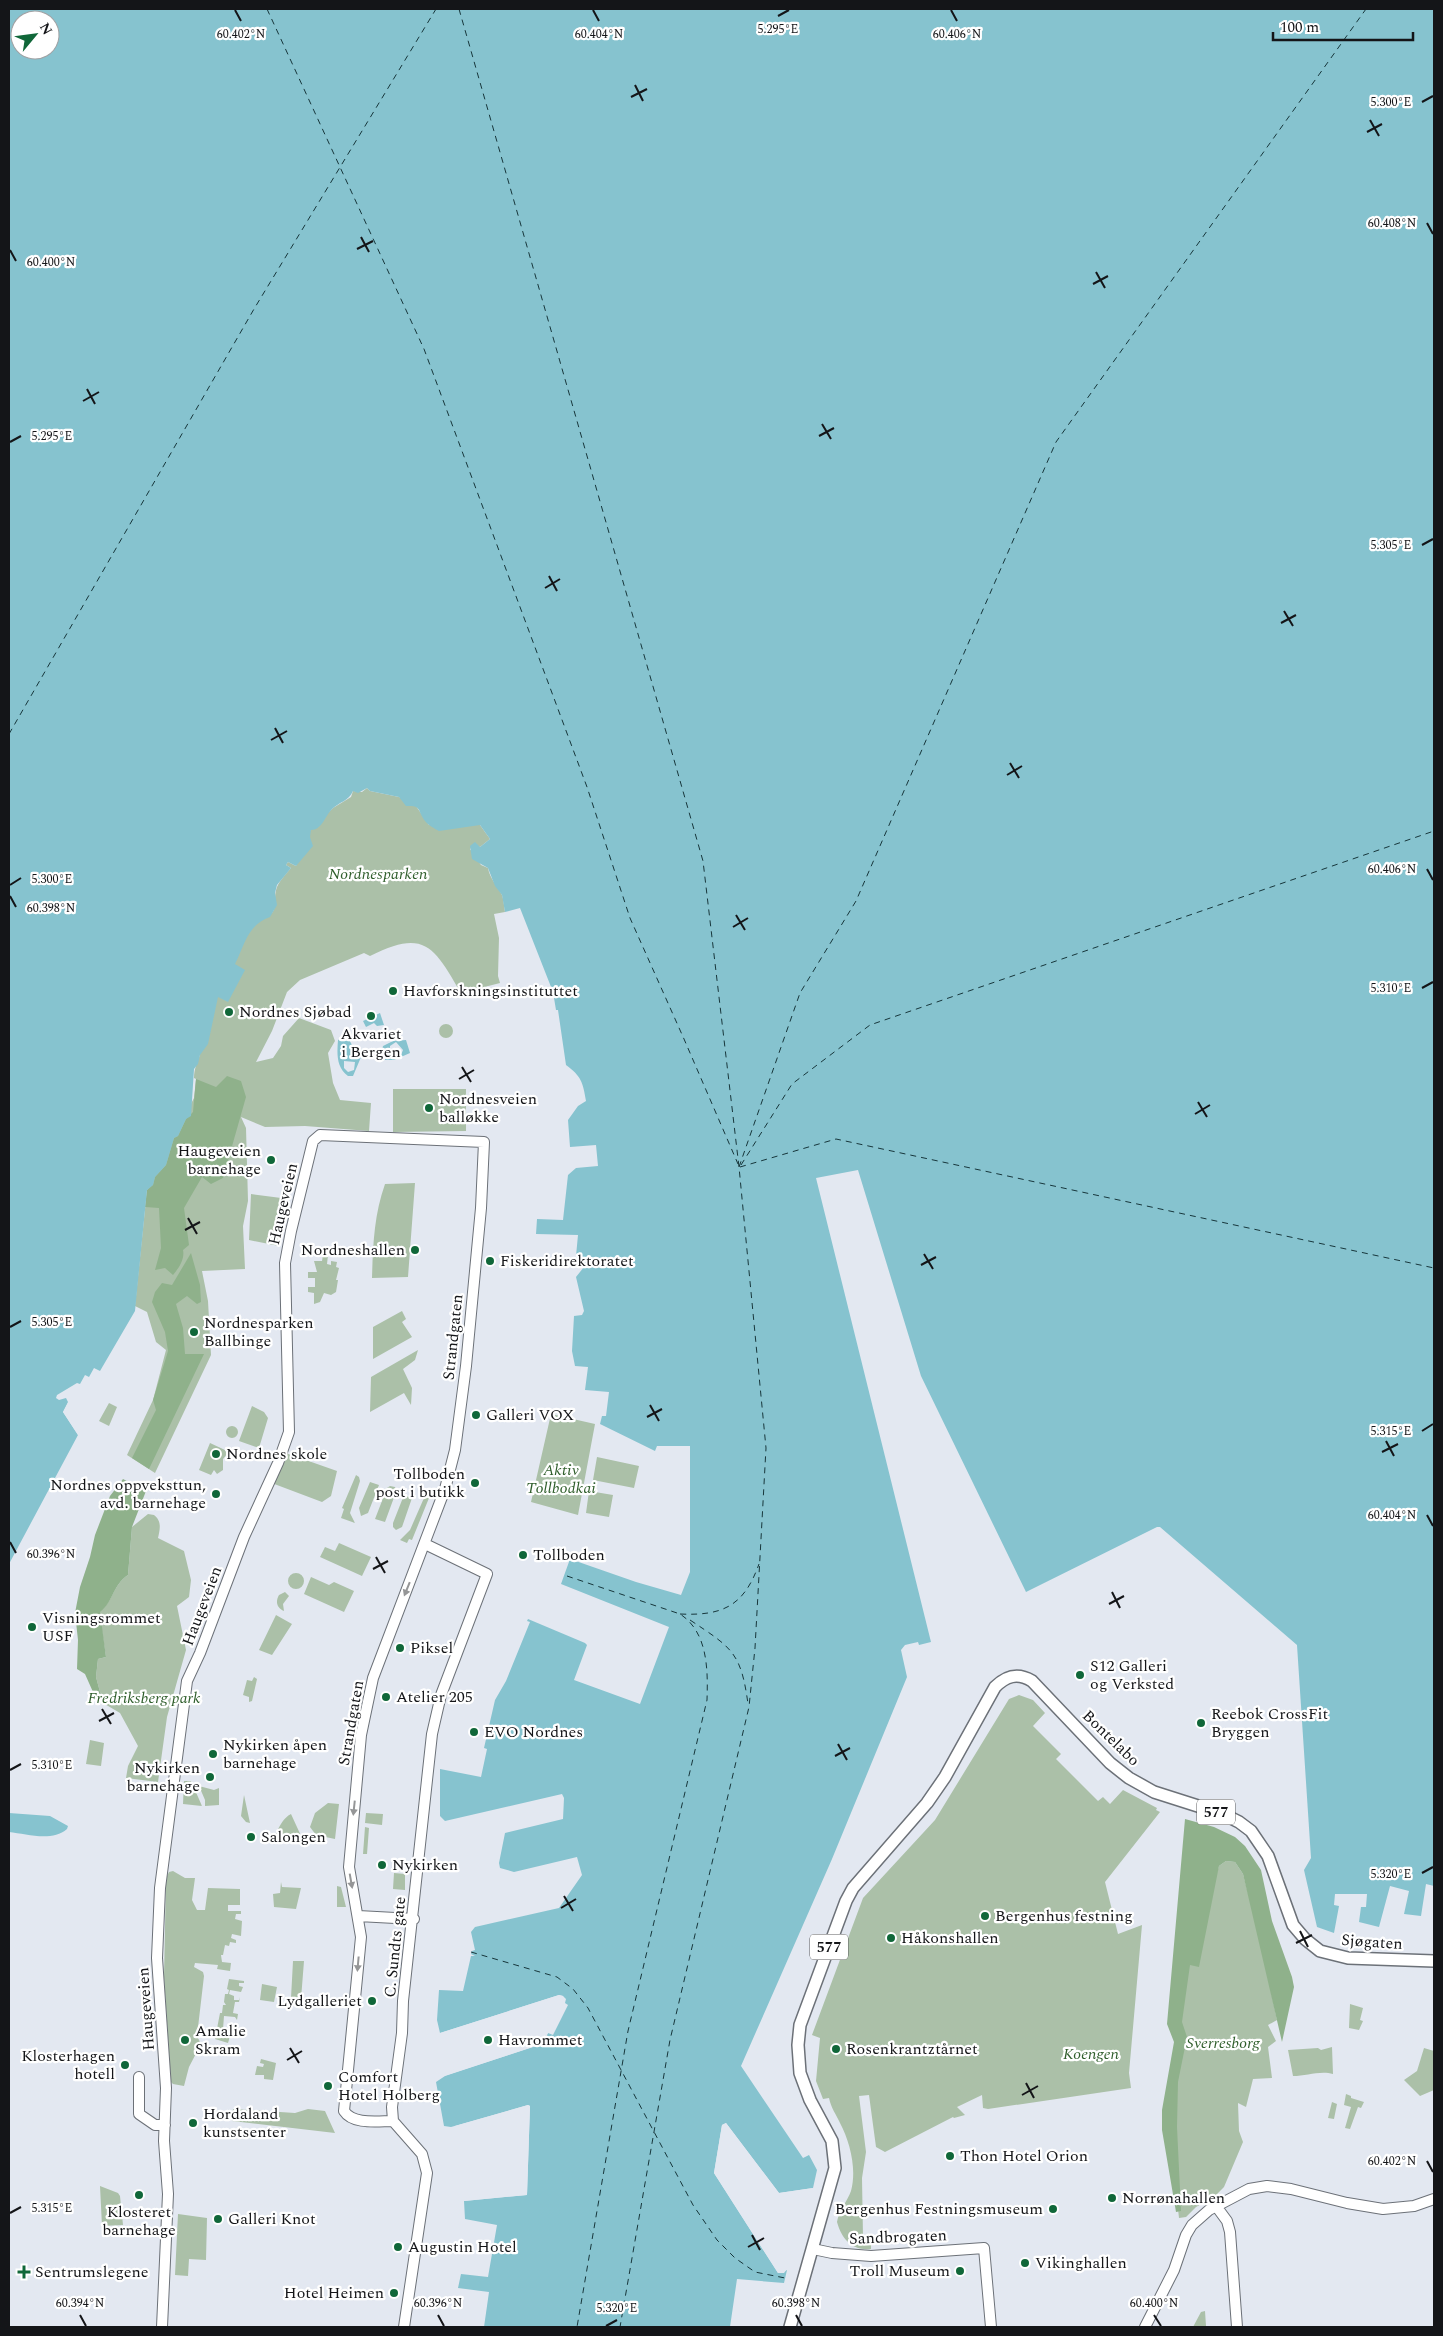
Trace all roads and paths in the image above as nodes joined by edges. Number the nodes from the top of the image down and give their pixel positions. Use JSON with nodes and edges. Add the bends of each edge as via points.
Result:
{"nodes":[{"id":1,"x":316,"y":1137,"type":"joint"},
{"id":2,"x":425,"y":1544,"type":"junction"},
{"id":3,"x":358,"y":1916,"type":"junction"},
{"id":4,"x":414,"y":1919,"type":"junction"},
{"id":5,"x":1310,"y":1944,"type":"joint"},
{"id":6,"x":1434,"y":1961,"type":"edge"},
{"id":7,"x":139,"y":2077,"type":"dead end"},
{"id":8,"x":393,"y":2121,"type":"junction"},
{"id":9,"x":165,"y":2126,"type":"junction"},
{"id":10,"x":1434,"y":2198,"type":"edge"},
{"id":11,"x":1216,"y":2206,"type":"junction"},
{"id":12,"x":813,"y":2249,"type":"junction"},
{"id":13,"x":162,"y":2327,"type":"edge"},
{"id":14,"x":404,"y":2327,"type":"edge"},
{"id":15,"x":790,"y":2327,"type":"edge"},
{"id":16,"x":991,"y":2327,"type":"edge"},
{"id":17,"x":1144,"y":2327,"type":"edge"},
{"id":18,"x":1238,"y":2327,"type":"edge"}],
"edges":[{"from":1,"to":2,"type":"main road","name":"Strandgaten","via":[[484,1142],[466,1366],[455,1450]]},
{"from":1,"to":9,"type":"main road","name":"Haugeveien","via":[[290,1231],[286,1263],[289,1432],[184,1690],[158,1921]]},
{"from":2,"to":3,"type":"main road","name":"Strandgaten","one_way":true,"via":[[380,1660],[364,1716],[349,1868]]},
{"from":2,"to":4,"type":"main road","name":"C. Sundts gate","via":[[487,1574],[441,1695],[432,1734]]},
{"from":3,"to":4,"type":"main road"},
{"from":3,"to":8,"type":"main road","name":"Strandgaten","one_way":true,"via":[[361,1937],[344,2111],[361,2120]]},
{"from":4,"to":8,"type":"main road","name":"C. Sundts gate","via":[[392,2102]]},
{"from":5,"to":6,"type":"main road","name":"Sjøgaten","number":"577","via":[[1338,1957]]},
{"from":5,"to":12,"type":"main road","name":"Bontelabo","number":"577","via":[[1291,1920],[1268,1856],[1251,1831],[1223,1814],[1154,1792],[1130,1778],[1026,1678],[1012,1676],[1003,1679],[995,1687],[928,1803],[853,1888],[800,2025],[798,2061],[804,2086],[832,2141],[835,2168]]},
{"from":7,"to":9,"type":"main road","via":[[138,2114],[155,2125]]},
{"from":8,"to":14,"type":"main road","via":[[422,2154],[426,2173]]},
{"from":9,"to":13,"type":"main road","name":"Haugeveien","via":[[168,2203]]},
{"from":10,"to":11,"type":"main road","via":[[1404,2208],[1375,2208],[1267,2186],[1249,2189]]},
{"from":11,"to":17,"type":"main road","via":[[1200,2216],[1186,2235],[1174,2270]]},
{"from":11,"to":18,"type":"main road","via":[[1227,2221],[1230,2232]]},
{"from":12,"to":15,"type":"main road","number":"577"},
{"from":12,"to":16,"type":"main road","name":"Sandbrogaten","via":[[871,2256],[984,2248]]}]}
